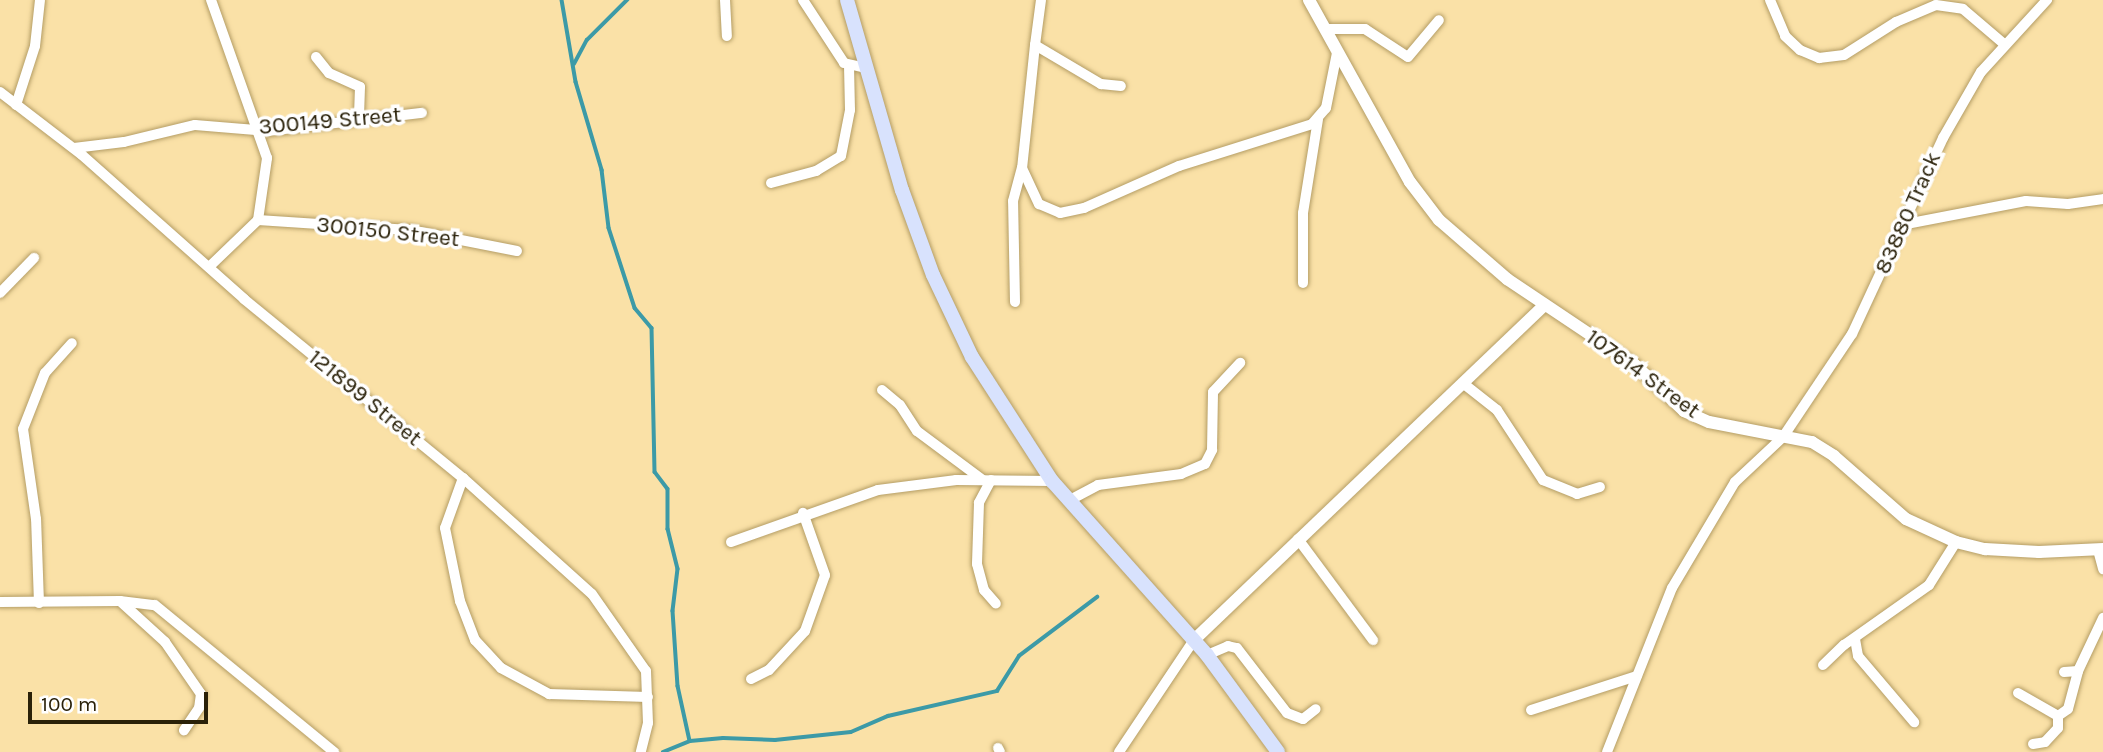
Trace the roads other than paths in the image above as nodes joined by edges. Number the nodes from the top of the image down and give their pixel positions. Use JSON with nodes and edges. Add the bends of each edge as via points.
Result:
{"nodes":[{"id":1,"x":40,"y":0,"type":"edge"},
{"id":2,"x":211,"y":0,"type":"edge"},
{"id":3,"x":725,"y":0,"type":"edge"},
{"id":4,"x":803,"y":0,"type":"edge"},
{"id":5,"x":847,"y":0,"type":"edge"},
{"id":6,"x":1041,"y":0,"type":"edge"},
{"id":7,"x":1309,"y":0,"type":"edge"},
{"id":8,"x":1770,"y":0,"type":"edge"},
{"id":9,"x":2047,"y":0,"type":"edge"},
{"id":10,"x":1439,"y":20,"type":"dead end"},
{"id":11,"x":1326,"y":29,"type":"junction"},
{"id":12,"x":727,"y":36,"type":"dead end"},
{"id":13,"x":2004,"y":44,"type":"junction"},
{"id":14,"x":1035,"y":45,"type":"junction"},
{"id":15,"x":1337,"y":53,"type":"junction"},
{"id":16,"x":316,"y":57,"type":"dead end"},
{"id":17,"x":849,"y":66,"type":"junction"},
{"id":18,"x":866,"y":68,"type":"junction"},
{"id":19,"x":1121,"y":86,"type":"dead end"},
{"id":20,"x":0,"y":92,"type":"edge"},
{"id":21,"x":16,"y":104,"type":"junction"},
{"id":22,"x":422,"y":113,"type":"dead end"},
{"id":23,"x":1318,"y":119,"type":"junction"},
{"id":24,"x":359,"y":120,"type":"junction"},
{"id":25,"x":257,"y":130,"type":"junction"},
{"id":26,"x":74,"y":148,"type":"junction"},
{"id":27,"x":1022,"y":168,"type":"junction"},
{"id":28,"x":771,"y":183,"type":"dead end"},
{"id":29,"x":2103,"y":199,"type":"edge"},
{"id":30,"x":258,"y":220,"type":"junction"},
{"id":31,"x":1901,"y":225,"type":"junction"},
{"id":32,"x":517,"y":251,"type":"dead end"},
{"id":33,"x":34,"y":258,"type":"dead end"},
{"id":34,"x":209,"y":267,"type":"junction"},
{"id":35,"x":1303,"y":283,"type":"dead end"},
{"id":36,"x":0,"y":293,"type":"edge"},
{"id":37,"x":1015,"y":302,"type":"dead end"},
{"id":38,"x":1545,"y":305,"type":"junction"},
{"id":39,"x":72,"y":343,"type":"dead end"},
{"id":40,"x":1240,"y":363,"type":"dead end"},
{"id":41,"x":1464,"y":384,"type":"junction"},
{"id":42,"x":882,"y":390,"type":"dead end"},
{"id":43,"x":1783,"y":437,"type":"junction"},
{"id":44,"x":463,"y":478,"type":"junction"},
{"id":45,"x":987,"y":480,"type":"junction"},
{"id":46,"x":1052,"y":481,"type":"junction"},
{"id":47,"x":1600,"y":487,"type":"dead end"},
{"id":48,"x":1070,"y":500,"type":"junction"},
{"id":49,"x":803,"y":513,"type":"junction"},
{"id":50,"x":1298,"y":539,"type":"junction"},
{"id":51,"x":731,"y":542,"type":"dead end"},
{"id":52,"x":1956,"y":542,"type":"junction"},
{"id":53,"x":2101,"y":550,"type":"edge"},
{"id":54,"x":2103,"y":569,"type":"edge"},
{"id":55,"x":120,"y":601,"type":"junction"},
{"id":56,"x":0,"y":602,"type":"edge"},
{"id":57,"x":39,"y":603,"type":"junction"},
{"id":58,"x":996,"y":604,"type":"dead end"},
{"id":59,"x":2103,"y":618,"type":"edge"},
{"id":60,"x":1855,"y":639,"type":"junction"},
{"id":61,"x":1194,"y":640,"type":"junction"},
{"id":62,"x":1373,"y":640,"type":"dead end"},
{"id":63,"x":1207,"y":655,"type":"junction"},
{"id":64,"x":1823,"y":665,"type":"dead end"},
{"id":65,"x":2078,"y":671,"type":"junction"},
{"id":66,"x":2064,"y":672,"type":"dead end"},
{"id":67,"x":1637,"y":676,"type":"junction"},
{"id":68,"x":751,"y":679,"type":"dead end"},
{"id":69,"x":2018,"y":694,"type":"dead end"},
{"id":70,"x":648,"y":697,"type":"junction"},
{"id":71,"x":1316,"y":709,"type":"dead end"},
{"id":72,"x":1531,"y":710,"type":"dead end"},
{"id":73,"x":2058,"y":716,"type":"junction"},
{"id":74,"x":1914,"y":722,"type":"dead end"},
{"id":75,"x":184,"y":730,"type":"dead end"},
{"id":76,"x":2033,"y":744,"type":"dead end"},
{"id":77,"x":334,"y":752,"type":"edge"},
{"id":78,"x":641,"y":752,"type":"edge"},
{"id":79,"x":1118,"y":752,"type":"edge"},
{"id":80,"x":1278,"y":752,"type":"edge"},
{"id":81,"x":1607,"y":752,"type":"edge"}],
"edges":[{"from":1,"to":21,"type":"street","via":[[35,46]]},
{"from":2,"to":25,"type":"street"},
{"from":3,"to":12,"type":"street"},
{"from":4,"to":17,"type":"street"},
{"from":5,"to":18,"type":"main road"},
{"from":6,"to":14,"type":"street"},
{"from":7,"to":11,"type":"street","name":"107614 Street"},
{"from":8,"to":13,"type":"street","via":[[1785,36],[1800,50],[1819,58],[1844,55],[1896,22],[1936,5],[1963,9]]},
{"from":9,"to":13,"type":"street","name":"83880 Track"},
{"from":10,"to":11,"type":"street","via":[[1408,57],[1365,29]]},
{"from":11,"to":15,"type":"street","name":"107614 Street"},
{"from":13,"to":31,"type":"street","name":"83880 Track","via":[[1981,72],[1949,126]]},
{"from":14,"to":19,"type":"street","via":[[1101,84]]},
{"from":14,"to":27,"type":"street"},
{"from":15,"to":23,"type":"street","via":[[1328,100]]},
{"from":15,"to":38,"type":"street","name":"107614 Street","via":[[1427,207],[1455,237]]},
{"from":16,"to":24,"type":"street","via":[[329,73],[360,88]]},
{"from":17,"to":18,"type":"street"},
{"from":17,"to":28,"type":"street","via":[[850,110],[841,156],[816,171]]},
{"from":18,"to":46,"type":"main road","via":[[933,275],[972,357]]},
{"from":20,"to":21,"type":"street","name":"121899 Street"},
{"from":21,"to":26,"type":"street","name":"121899 Street"},
{"from":22,"to":24,"type":"street","name":"300149 Street"},
{"from":23,"to":27,"type":"street","via":[[1180,166],[1069,212],[1054,213],[1039,204]]},
{"from":23,"to":35,"type":"street","via":[[1303,213]]},
{"from":24,"to":25,"type":"street","name":"300149 Street"},
{"from":25,"to":26,"type":"street","name":"300149 Street","via":[[195,125]]},
{"from":25,"to":30,"type":"street","via":[[267,158]]},
{"from":26,"to":34,"type":"street","name":"121899 Street"},
{"from":27,"to":37,"type":"street","via":[[1012,220]]},
{"from":29,"to":31,"type":"street","via":[[2026,201]]},
{"from":30,"to":32,"type":"street","name":"300150 Street","via":[[402,229]]},
{"from":30,"to":34,"type":"street"},
{"from":31,"to":43,"type":"street","name":"83880 Track","via":[[1865,311]]},
{"from":33,"to":36,"type":"street"},
{"from":34,"to":44,"type":"street","name":"121899 Street"},
{"from":38,"to":41,"type":"street"},
{"from":38,"to":43,"type":"street","name":"107614 Street","via":[[1633,364],[1695,418]]},
{"from":39,"to":57,"type":"street","via":[[45,373],[23,429],[36,519]]},
{"from":40,"to":48,"type":"street","via":[[1213,392],[1212,450],[1205,464],[1181,474],[1098,485]]},
{"from":41,"to":47,"type":"street","via":[[1497,410],[1543,480],[1577,494]]},
{"from":41,"to":50,"type":"street"},
{"from":42,"to":45,"type":"street","via":[[900,405],[917,431]]},
{"from":43,"to":52,"type":"street","name":"107614 Street","via":[[1812,442],[1906,519]]},
{"from":43,"to":67,"type":"street","name":"83880 Track","via":[[1735,482],[1672,588]]},
{"from":44,"to":70,"type":"street","name":"121899 Street","via":[[597,600],[643,663]]},
{"from":44,"to":70,"type":"street","via":[[445,528],[460,601],[475,640],[501,668],[549,694]]},
{"from":45,"to":46,"type":"street"},
{"from":45,"to":49,"type":"street","via":[[878,490]]},
{"from":45,"to":58,"type":"street","via":[[979,503],[977,564],[984,590]]},
{"from":46,"to":48,"type":"main road"},
{"from":48,"to":61,"type":"main road"},
{"from":49,"to":51,"type":"street"},
{"from":49,"to":68,"type":"street","via":[[825,575],[805,631],[769,670]]},
{"from":50,"to":61,"type":"street"},
{"from":50,"to":62,"type":"street"},
{"from":52,"to":53,"type":"street","name":"107614 Street","via":[[1984,550]]},
{"from":52,"to":60,"type":"street","via":[[1929,585]]},
{"from":53,"to":54,"type":"street"},
{"from":55,"to":57,"type":"street"},
{"from":55,"to":75,"type":"street","via":[[165,642],[201,694],[199,708]]},
{"from":55,"to":77,"type":"street","via":[[147,603],[166,611]]},
{"from":56,"to":57,"type":"street"},
{"from":59,"to":65,"type":"street","via":[[2094,646]]},
{"from":60,"to":64,"type":"street"},
{"from":60,"to":74,"type":"street","via":[[1864,663]]},
{"from":61,"to":63,"type":"main road"},
{"from":61,"to":79,"type":"street"},
{"from":63,"to":71,"type":"street","via":[[1228,646],[1237,648],[1287,713],[1303,719]]},
{"from":63,"to":80,"type":"main road"},
{"from":65,"to":66,"type":"street"},
{"from":65,"to":73,"type":"street","via":[[2068,709]]},
{"from":67,"to":72,"type":"street"},
{"from":67,"to":81,"type":"street","name":"83880 Track"},
{"from":69,"to":73,"type":"street"},
{"from":70,"to":78,"type":"street","name":"121899 Street"},
{"from":73,"to":76,"type":"street","via":[[2058,728],[2045,742]]}]}
